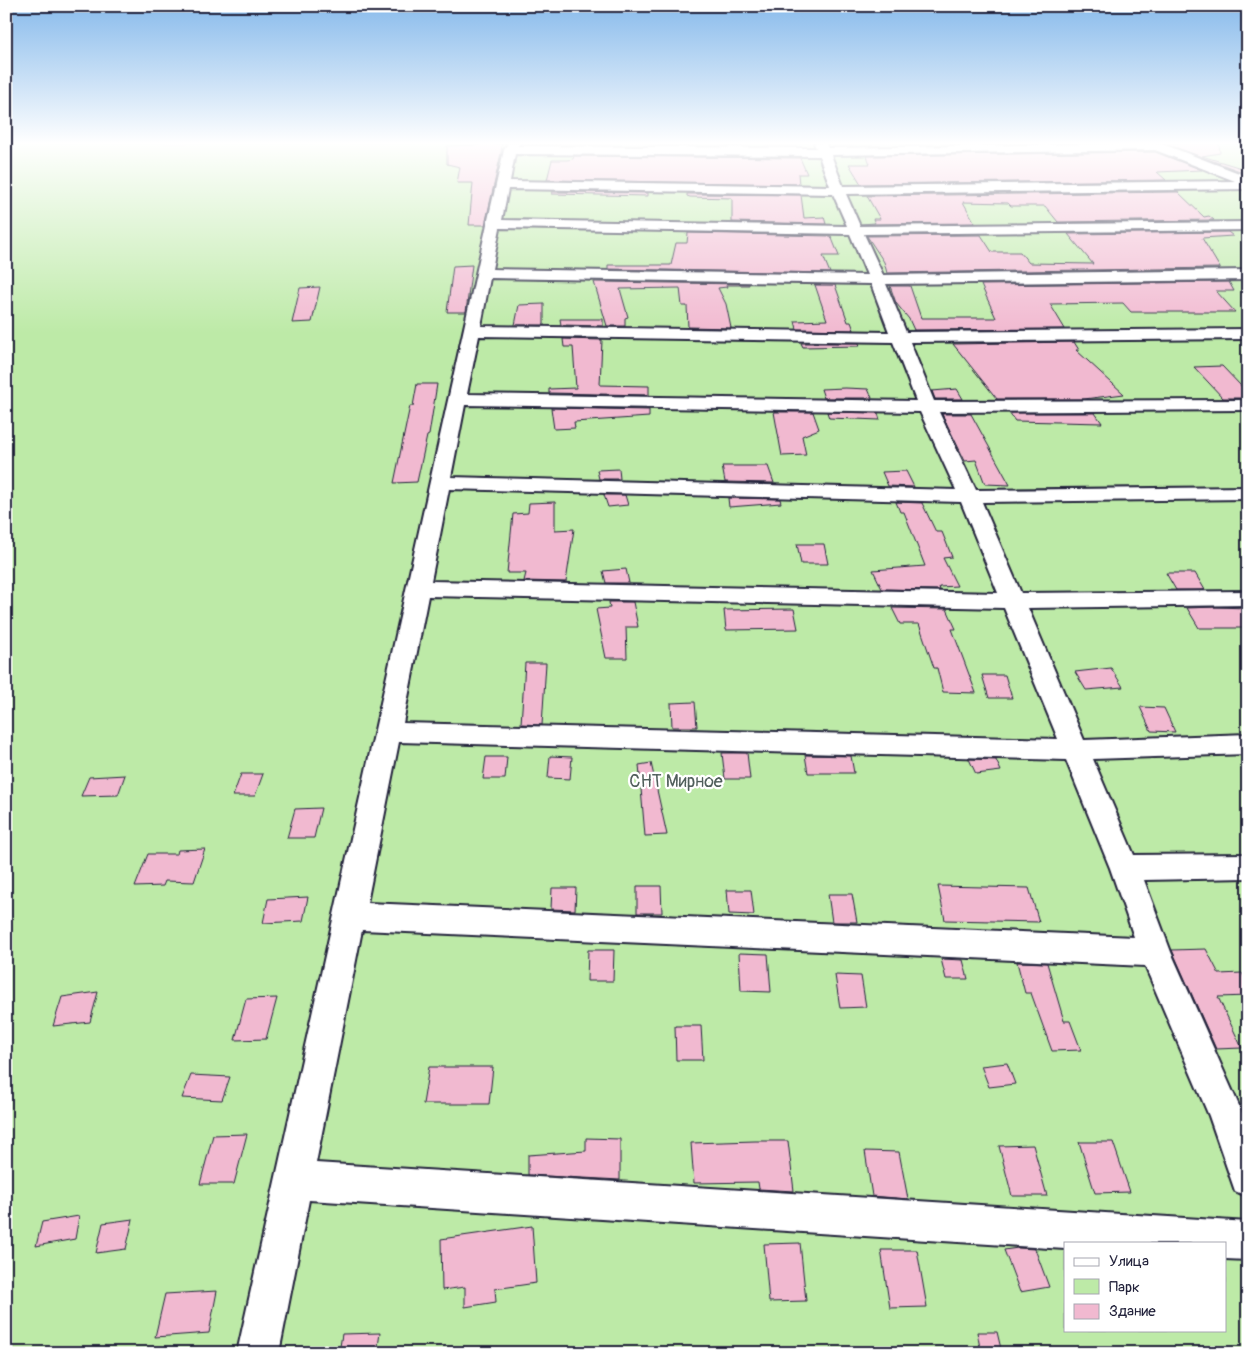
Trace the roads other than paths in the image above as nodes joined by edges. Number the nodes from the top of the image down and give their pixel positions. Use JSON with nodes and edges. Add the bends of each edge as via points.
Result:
{"nodes":[{"id":1,"x":498,"y":206,"type":"edge"},
{"id":2,"x":845,"y":206,"type":"edge"},
{"id":3,"x":494,"y":224,"type":"junction"},
{"id":4,"x":1248,"y":226,"type":"edge"},
{"id":5,"x":856,"y":230,"type":"junction"},
{"id":6,"x":484,"y":273,"type":"junction"},
{"id":7,"x":1248,"y":275,"type":"edge"},
{"id":8,"x":877,"y":280,"type":"junction"},
{"id":9,"x":472,"y":331,"type":"junction"},
{"id":10,"x":1248,"y":334,"type":"edge"},
{"id":11,"x":898,"y":337,"type":"junction"},
{"id":12,"x":458,"y":398,"type":"junction"},
{"id":13,"x":1248,"y":405,"type":"edge"},
{"id":14,"x":926,"y":408,"type":"junction"},
{"id":15,"x":440,"y":484,"type":"junction"},
{"id":16,"x":1248,"y":494,"type":"edge"},
{"id":17,"x":969,"y":496,"type":"junction"},
{"id":18,"x":418,"y":588,"type":"junction"},
{"id":19,"x":1248,"y":598,"type":"edge"},
{"id":20,"x":1013,"y":601,"type":"junction"},
{"id":21,"x":388,"y":732,"type":"junction"},
{"id":22,"x":1248,"y":744,"type":"edge"},
{"id":23,"x":1075,"y":750,"type":"junction"},
{"id":24,"x":1248,"y":866,"type":"edge"},
{"id":25,"x":1125,"y":868,"type":"junction"},
{"id":26,"x":349,"y":916,"type":"junction"},
{"id":27,"x":1155,"y":952,"type":"junction"},
{"id":28,"x":1237,"y":1114,"type":"edge"},
{"id":29,"x":1248,"y":1178,"type":"edge"},
{"id":30,"x":294,"y":1180,"type":"junction"},
{"id":31,"x":1248,"y":1241,"type":"edge"},
{"id":32,"x":258,"y":1353,"type":"edge"}],
"edges":[{"from":1,"to":3,"type":"street"},
{"from":2,"to":5,"type":"street"},
{"from":3,"to":5,"type":"street"},
{"from":3,"to":6,"type":"street"},
{"from":4,"to":5,"type":"street"},
{"from":5,"to":8,"type":"street"},
{"from":6,"to":8,"type":"street"},
{"from":6,"to":9,"type":"street"},
{"from":7,"to":8,"type":"street"},
{"from":8,"to":11,"type":"street"},
{"from":9,"to":11,"type":"street"},
{"from":9,"to":12,"type":"street"},
{"from":10,"to":11,"type":"street"},
{"from":11,"to":14,"type":"street"},
{"from":12,"to":14,"type":"street"},
{"from":12,"to":15,"type":"street"},
{"from":13,"to":14,"type":"street"},
{"from":14,"to":17,"type":"street"},
{"from":15,"to":17,"type":"street"},
{"from":15,"to":18,"type":"street"},
{"from":16,"to":17,"type":"street"},
{"from":17,"to":20,"type":"street"},
{"from":18,"to":20,"type":"street"},
{"from":18,"to":21,"type":"street"},
{"from":19,"to":20,"type":"street"},
{"from":20,"to":23,"type":"street"},
{"from":21,"to":23,"type":"street"},
{"from":21,"to":26,"type":"street"},
{"from":22,"to":23,"type":"street"},
{"from":23,"to":25,"type":"street"},
{"from":24,"to":25,"type":"street"},
{"from":25,"to":27,"type":"street"},
{"from":26,"to":27,"type":"street"},
{"from":26,"to":30,"type":"street"},
{"from":27,"to":28,"type":"street"},
{"from":28,"to":29,"type":"street"},
{"from":30,"to":31,"type":"street"},
{"from":30,"to":32,"type":"street"}]}
